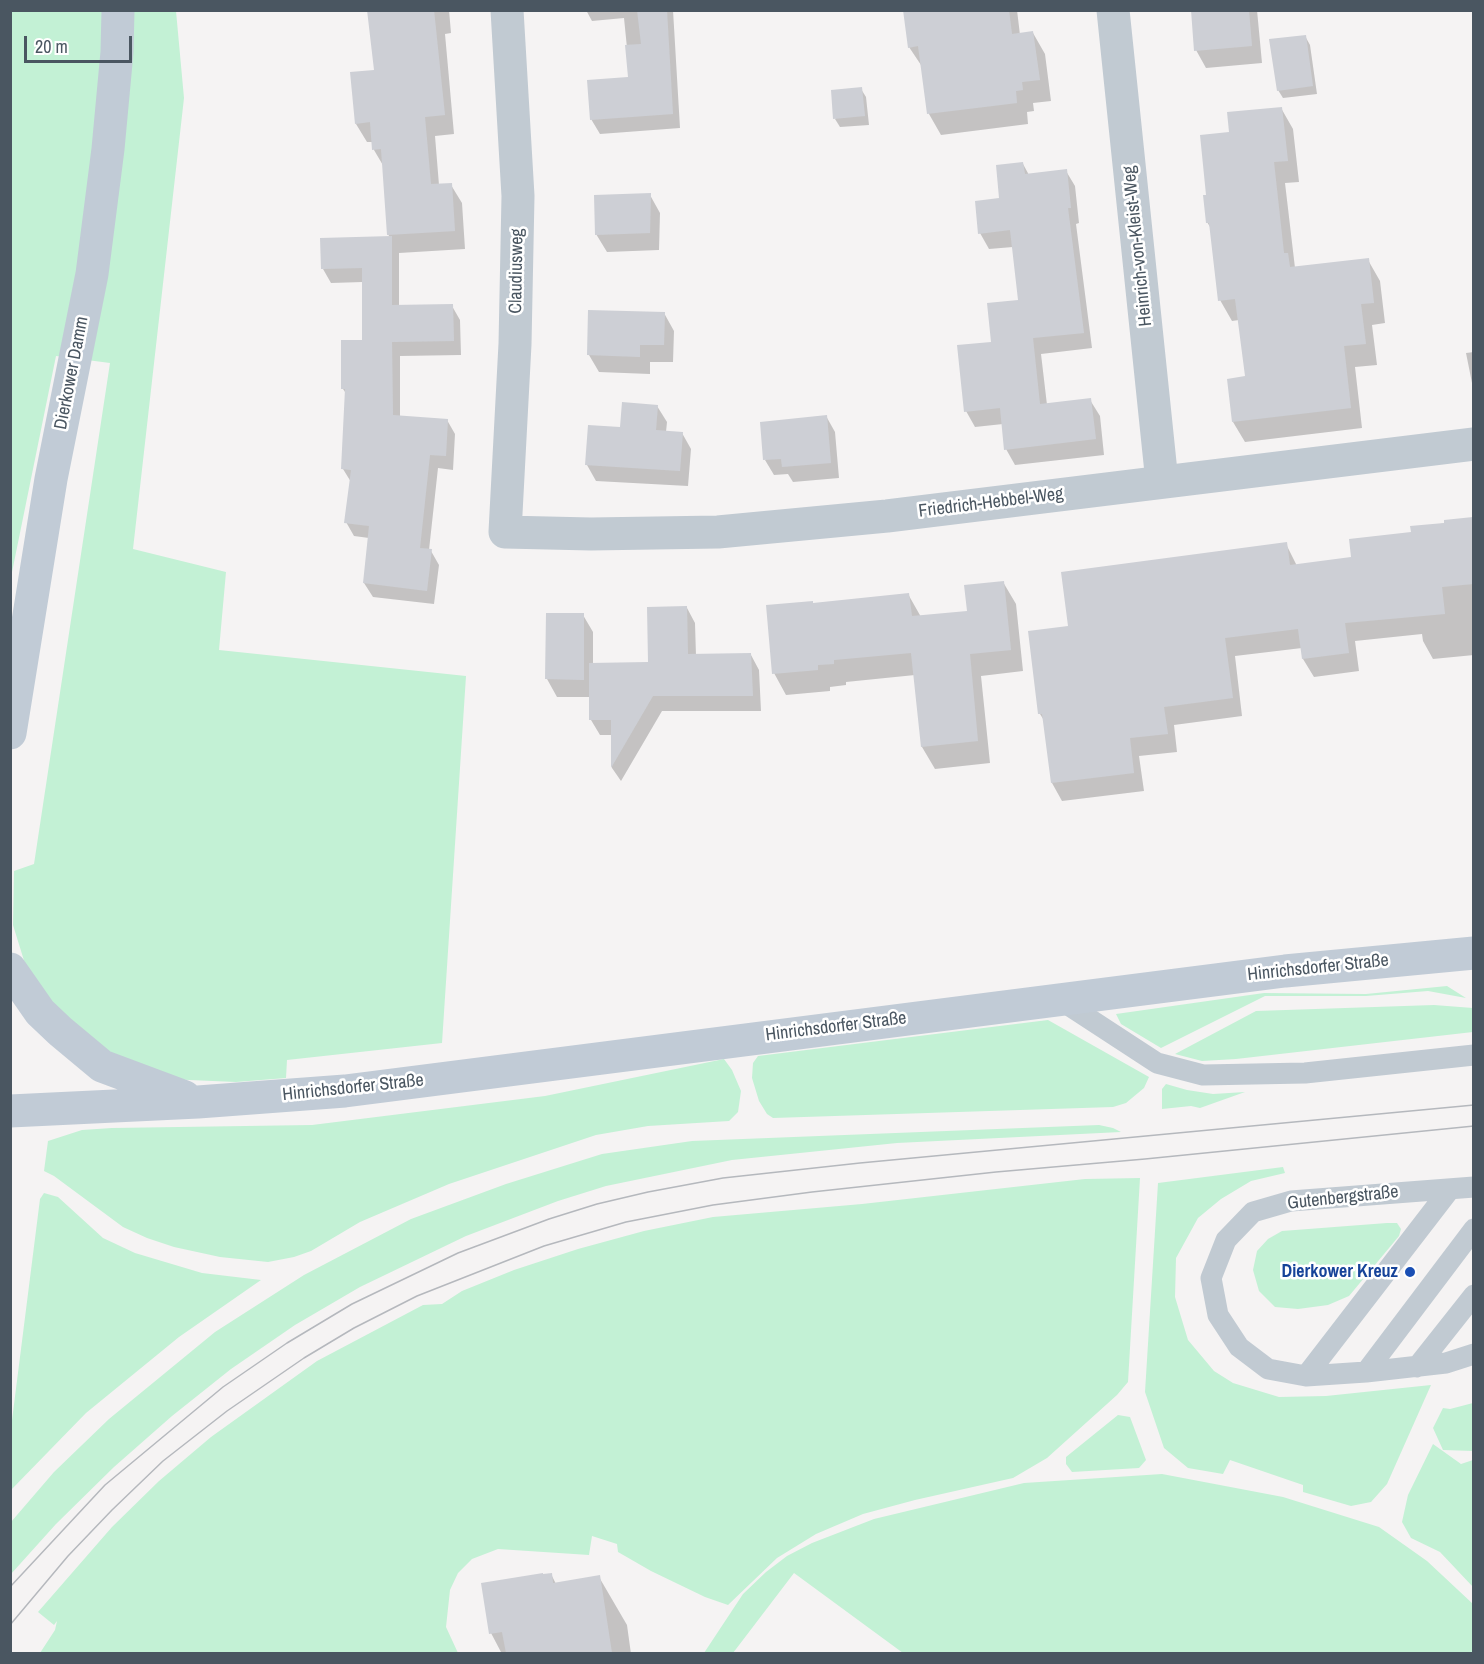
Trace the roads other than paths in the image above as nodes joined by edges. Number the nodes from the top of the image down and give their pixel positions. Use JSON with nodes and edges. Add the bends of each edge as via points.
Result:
{"nodes":[{"id":1,"x":118,"y":10,"type":"edge"},
{"id":2,"x":507,"y":10,"type":"edge"},
{"id":3,"x":1113,"y":10,"type":"edge"},
{"id":4,"x":1473,"y":444,"type":"edge"},
{"id":5,"x":1162,"y":482,"type":"junction"},
{"id":6,"x":505,"y":531,"type":"joint"},
{"id":7,"x":10,"y":733,"type":"edge"},
{"id":8,"x":1473,"y":953,"type":"edge"},
{"id":9,"x":10,"y":969,"type":"edge"},
{"id":10,"x":1059,"y":999,"type":"junction"},
{"id":11,"x":1473,"y":1055,"type":"edge"},
{"id":12,"x":198,"y":1102,"type":"junction"},
{"id":13,"x":10,"y":1111,"type":"edge"},
{"id":14,"x":1473,"y":1187,"type":"edge"},
{"id":15,"x":1450,"y":1189,"type":"junction"},
{"id":16,"x":1473,"y":1229,"type":"edge"},
{"id":17,"x":1473,"y":1295,"type":"edge"},
{"id":18,"x":1473,"y":1354,"type":"edge"},
{"id":19,"x":1418,"y":1367,"type":"junction"},
{"id":20,"x":1366,"y":1372,"type":"junction"},
{"id":21,"x":1306,"y":1376,"type":"junction"}],
"edges":[{"from":1,"to":7,"type":"street","name":"Dierkower Damm","via":[[108,149],[92,274],[51,479]]},
{"from":2,"to":6,"type":"street","name":"Claudiusweg","via":[[518,196],[516,344]]},
{"from":3,"to":5,"type":"street","name":"Heinrich-von-Kleist-Weg"},
{"from":4,"to":5,"type":"street","name":"Friedrich-Hebbel-Weg"},
{"from":5,"to":6,"type":"street","name":"Friedrich-Hebbel-Weg","via":[[887,516],[718,532]]},
{"from":8,"to":10,"type":"street","name":"Hinrichsdorfer Straße"},
{"from":9,"to":12,"type":"street","name":"Hinrichsdorfer Straße","via":[[40,1012],[102,1066]]},
{"from":10,"to":11,"type":"lane","via":[[1157,1063],[1203,1075],[1305,1073]]},
{"from":10,"to":12,"type":"street","name":"Hinrichsdorfer Straße","via":[[345,1091]]},
{"from":12,"to":13,"type":"street","name":"Hinrichsdorfer Straße"},
{"from":14,"to":15,"type":"lane","name":"Gutenbergstraße"},
{"from":15,"to":21,"type":"lane"},
{"from":15,"to":21,"type":"lane","name":"Gutenbergstraße","via":[[1291,1201],[1253,1212],[1226,1240],[1211,1278],[1218,1315],[1239,1347],[1268,1369]]},
{"from":16,"to":20,"type":"lane"},
{"from":17,"to":19,"type":"lane"},
{"from":18,"to":19,"type":"lane","name":"Gutenbergstraße"},
{"from":19,"to":20,"type":"lane","name":"Gutenbergstraße"},
{"from":20,"to":21,"type":"lane","name":"Gutenbergstraße"}]}
